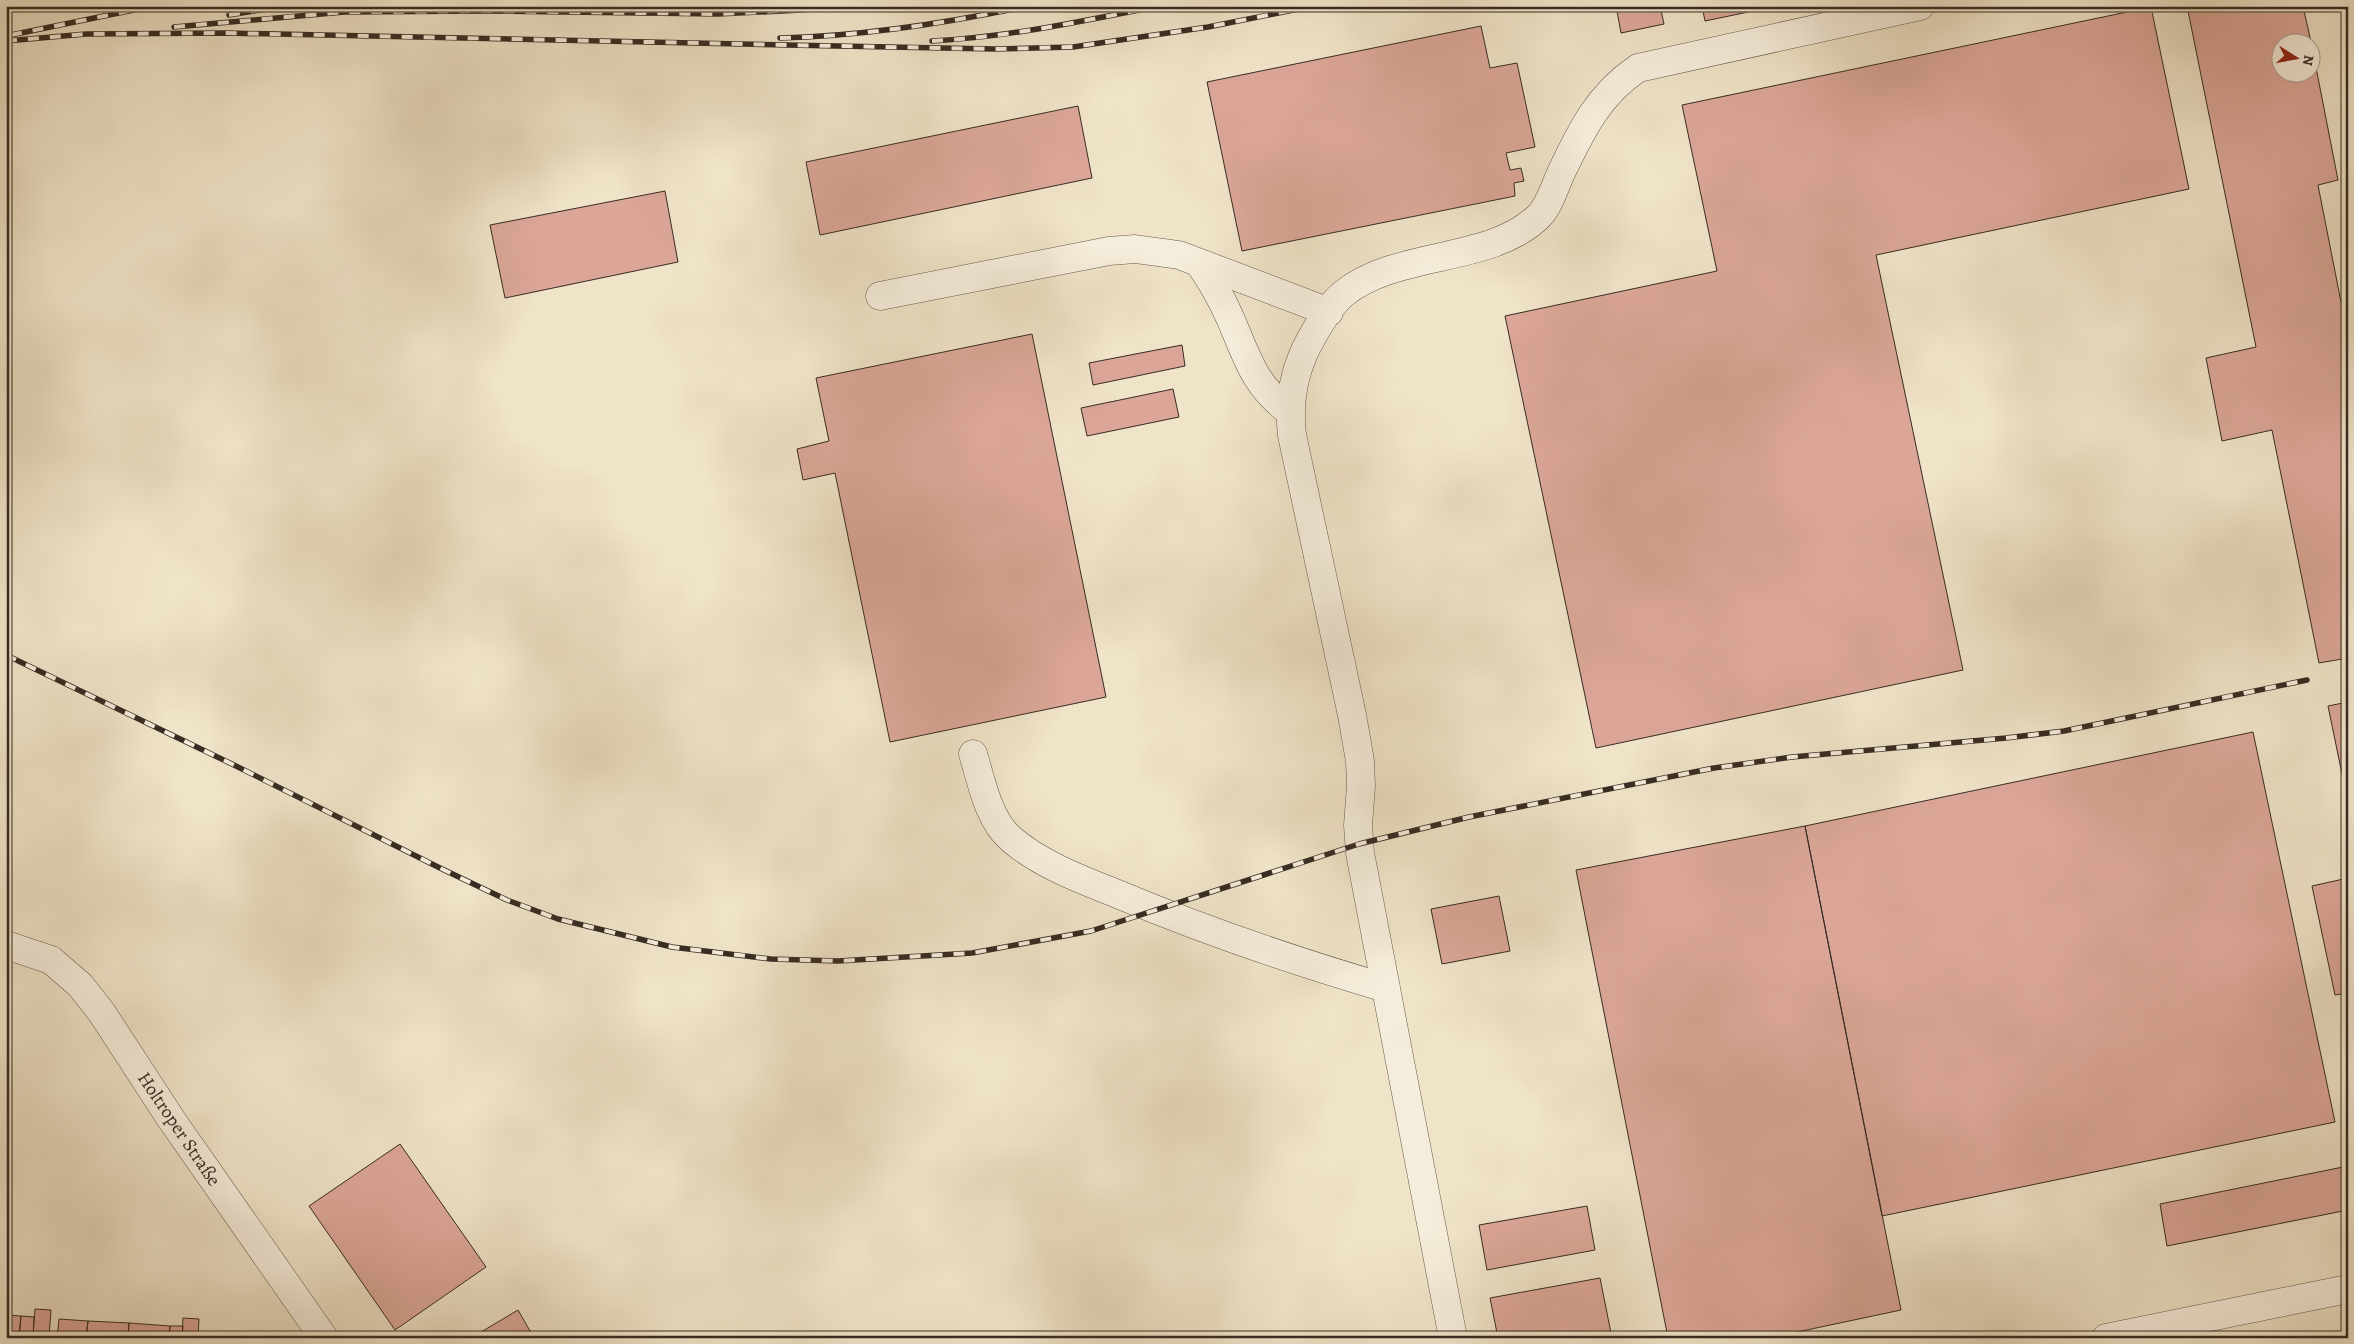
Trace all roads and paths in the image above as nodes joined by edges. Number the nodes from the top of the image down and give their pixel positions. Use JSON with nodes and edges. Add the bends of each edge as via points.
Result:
{"nodes":[{"id":1,"x":1920,"y":6,"type":"edge"},
{"id":2,"x":1199,"y":263,"type":"junction"},
{"id":3,"x":880,"y":296,"type":"dead end"},
{"id":4,"x":1329,"y":312,"type":"junction"},
{"id":5,"x":1289,"y":411,"type":"junction"},
{"id":6,"x":972,"y":754,"type":"dead end"},
{"id":7,"x":10,"y":945,"type":"edge"},
{"id":8,"x":1386,"y":988,"type":"junction"},
{"id":9,"x":2348,"y":1289,"type":"edge"},
{"id":10,"x":324,"y":1338,"type":"edge"},
{"id":11,"x":1453,"y":1338,"type":"edge"},
{"id":12,"x":2106,"y":1338,"type":"edge"}],
"edges":[{"from":1,"to":4,"type":"street","via":[[1638,68],[1619,81],[1597,105],[1539,216],[1515,233],[1491,244],[1373,276],[1342,295]]},
{"from":2,"to":3,"type":"street","via":[[1159,252],[1136,249],[1109,251]]},
{"from":2,"to":4,"type":"street"},
{"from":2,"to":5,"type":"street","via":[[1224,304],[1260,384],[1272,399]]},
{"from":4,"to":5,"type":"street","via":[[1298,366]]},
{"from":5,"to":8,"type":"street","via":[[1360,761],[1360,853]]},
{"from":6,"to":8,"type":"street","via":[[997,824],[1029,852],[1077,877],[1158,911],[1296,961]]},
{"from":7,"to":10,"type":"street","name":"Holtroper Straße","via":[[51,960],[80,985]]},
{"from":8,"to":11,"type":"street"},
{"from":9,"to":12,"type":"street"}]}
